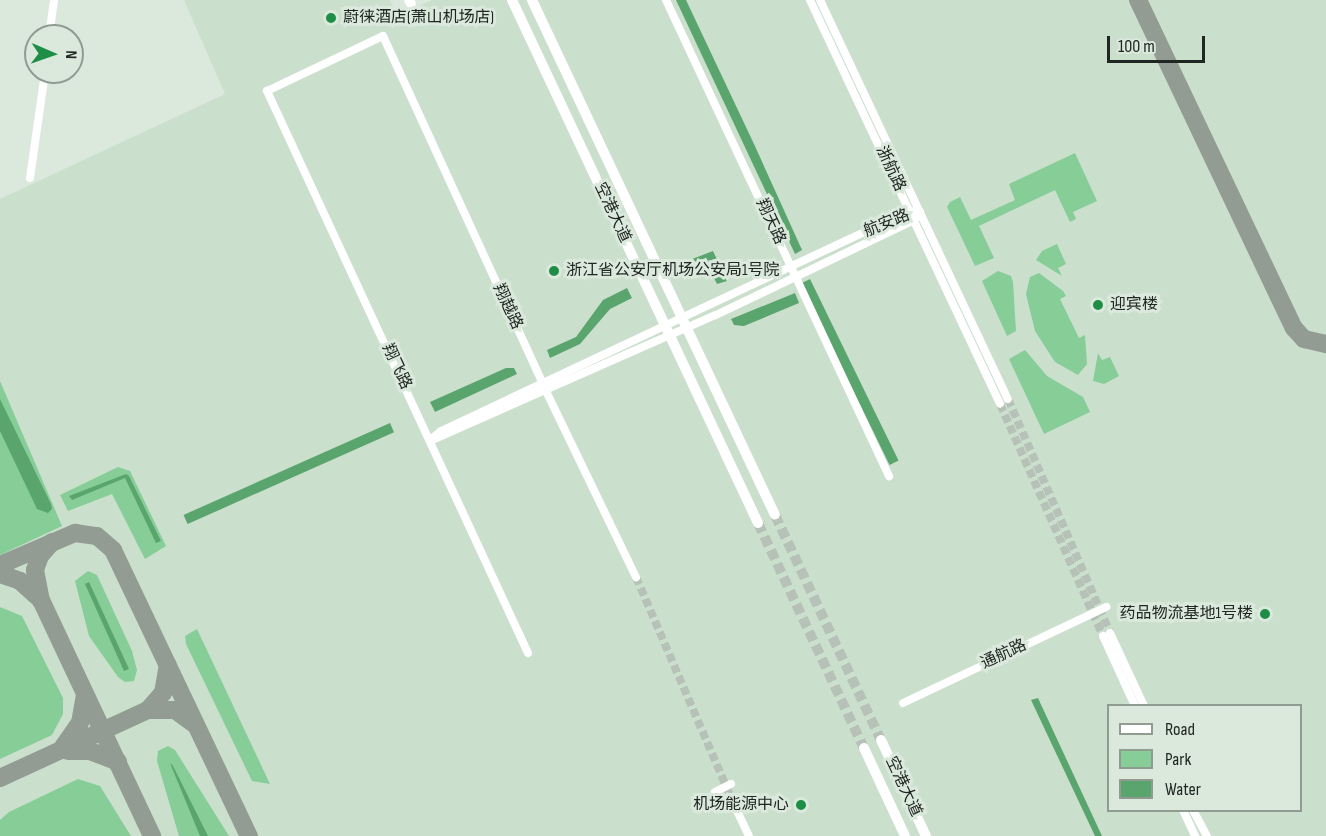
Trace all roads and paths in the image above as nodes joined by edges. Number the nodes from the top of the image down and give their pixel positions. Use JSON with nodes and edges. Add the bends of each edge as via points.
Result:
{"nodes":[{"id":1,"x":54,"y":0,"type":"edge"},
{"id":2,"x":512,"y":0,"type":"edge"},
{"id":3,"x":532,"y":0,"type":"edge"},
{"id":4,"x":666,"y":0,"type":"edge"},
{"id":5,"x":810,"y":0,"type":"edge"},
{"id":6,"x":820,"y":0,"type":"edge"},
{"id":7,"x":51,"y":24,"type":"edge"},
{"id":8,"x":383,"y":36,"type":"joint"},
{"id":9,"x":43,"y":84,"type":"edge"},
{"id":10,"x":30,"y":178,"type":"dead end"},
{"id":11,"x":909,"y":211,"type":"junction"},
{"id":12,"x":920,"y":212,"type":"junction"},
{"id":13,"x":914,"y":220,"type":"junction"},
{"id":14,"x":792,"y":268,"type":"junction"},
{"id":15,"x":796,"y":277,"type":"junction"},
{"id":16,"x":685,"y":324,"type":"junction"},
{"id":17,"x":668,"y":332,"type":"junction"},
{"id":18,"x":544,"y":388,"type":"junction"},
{"id":19,"x":1008,"y":399,"type":"tunnel mouth"},
{"id":20,"x":1000,"y":404,"type":"tunnel mouth"},
{"id":21,"x":430,"y":440,"type":"junction"},
{"id":22,"x":889,"y":476,"type":"dead end"},
{"id":23,"x":775,"y":515,"type":"tunnel mouth"},
{"id":24,"x":758,"y":523,"type":"tunnel mouth"},
{"id":25,"x":636,"y":577,"type":"tunnel mouth"},
{"id":26,"x":1106,"y":607,"type":"dead end"},
{"id":27,"x":528,"y":653,"type":"dead end"},
{"id":28,"x":903,"y":703,"type":"dead end"},
{"id":29,"x":1135,"y":704,"type":"edge"},
{"id":30,"x":1143,"y":704,"type":"edge"},
{"id":31,"x":881,"y":740,"type":"tunnel mouth"},
{"id":32,"x":864,"y":748,"type":"tunnel mouth"},
{"id":33,"x":731,"y":784,"type":"dead end"},
{"id":34,"x":716,"y":792,"type":"dead end"},
{"id":35,"x":731,"y":798,"type":"tunnel mouth"},
{"id":36,"x":1184,"y":812,"type":"edge"},
{"id":37,"x":1194,"y":812,"type":"edge"},
{"id":38,"x":926,"y":835,"type":"edge"},
{"id":39,"x":749,"y":836,"type":"edge"},
{"id":40,"x":905,"y":836,"type":"edge"},
{"id":41,"x":1195,"y":836,"type":"edge"},
{"id":42,"x":1207,"y":836,"type":"edge"}],
"edges":[{"from":1,"to":7,"type":"street"},
{"from":2,"to":17,"type":"main road","name":"空港大道"},
{"from":3,"to":16,"type":"main road","name":"空港大道"},
{"from":4,"to":14,"type":"street","name":"翔天路"},
{"from":5,"to":11,"type":"street","name":"浙航路"},
{"from":6,"to":12,"type":"street","name":"浙航路"},
{"from":8,"to":18,"type":"street","name":"翔越路"},
{"from":8,"to":21,"type":"street","name":"翔飞路","via":[[267,91]]},
{"from":9,"to":10,"type":"street"},
{"from":11,"to":12,"type":"street","name":"航安路"},
{"from":11,"to":13,"type":"street","name":"浙航路"},
{"from":11,"to":14,"type":"street","name":"航安路"},
{"from":12,"to":13,"type":"street","name":"航安路"},
{"from":12,"to":19,"type":"street","name":"浙航路"},
{"from":13,"to":15,"type":"street","name":"航安路"},
{"from":13,"to":20,"type":"street","name":"浙航路"},
{"from":14,"to":15,"type":"street","name":"翔天路"},
{"from":14,"to":16,"type":"street","name":"航安路"},
{"from":15,"to":16,"type":"street","name":"航安路"},
{"from":15,"to":22,"type":"street","name":"翔天路"},
{"from":16,"to":17,"type":"street","name":"航安路"},
{"from":16,"to":23,"type":"main road","name":"空港大道"},
{"from":17,"to":18,"type":"street","name":"航安路"},
{"from":17,"to":24,"type":"main road","name":"空港大道"},
{"from":18,"to":21,"type":"street","name":"航安路","via":[[444,438]]},
{"from":18,"to":25,"type":"street","name":"翔越路"},
{"from":21,"to":27,"type":"street","name":"翔飞路"},
{"from":26,"to":28,"type":"street","name":"通航路"},
{"from":29,"to":30,"type":"street","via":[[1107,634]]},
{"from":31,"to":38,"type":"main road","name":"空港大道"},
{"from":32,"to":40,"type":"main road","name":"空港大道"},
{"from":33,"to":34,"type":"street"},
{"from":35,"to":39,"type":"street"},
{"from":36,"to":41,"type":"street"},
{"from":37,"to":42,"type":"street"}]}
